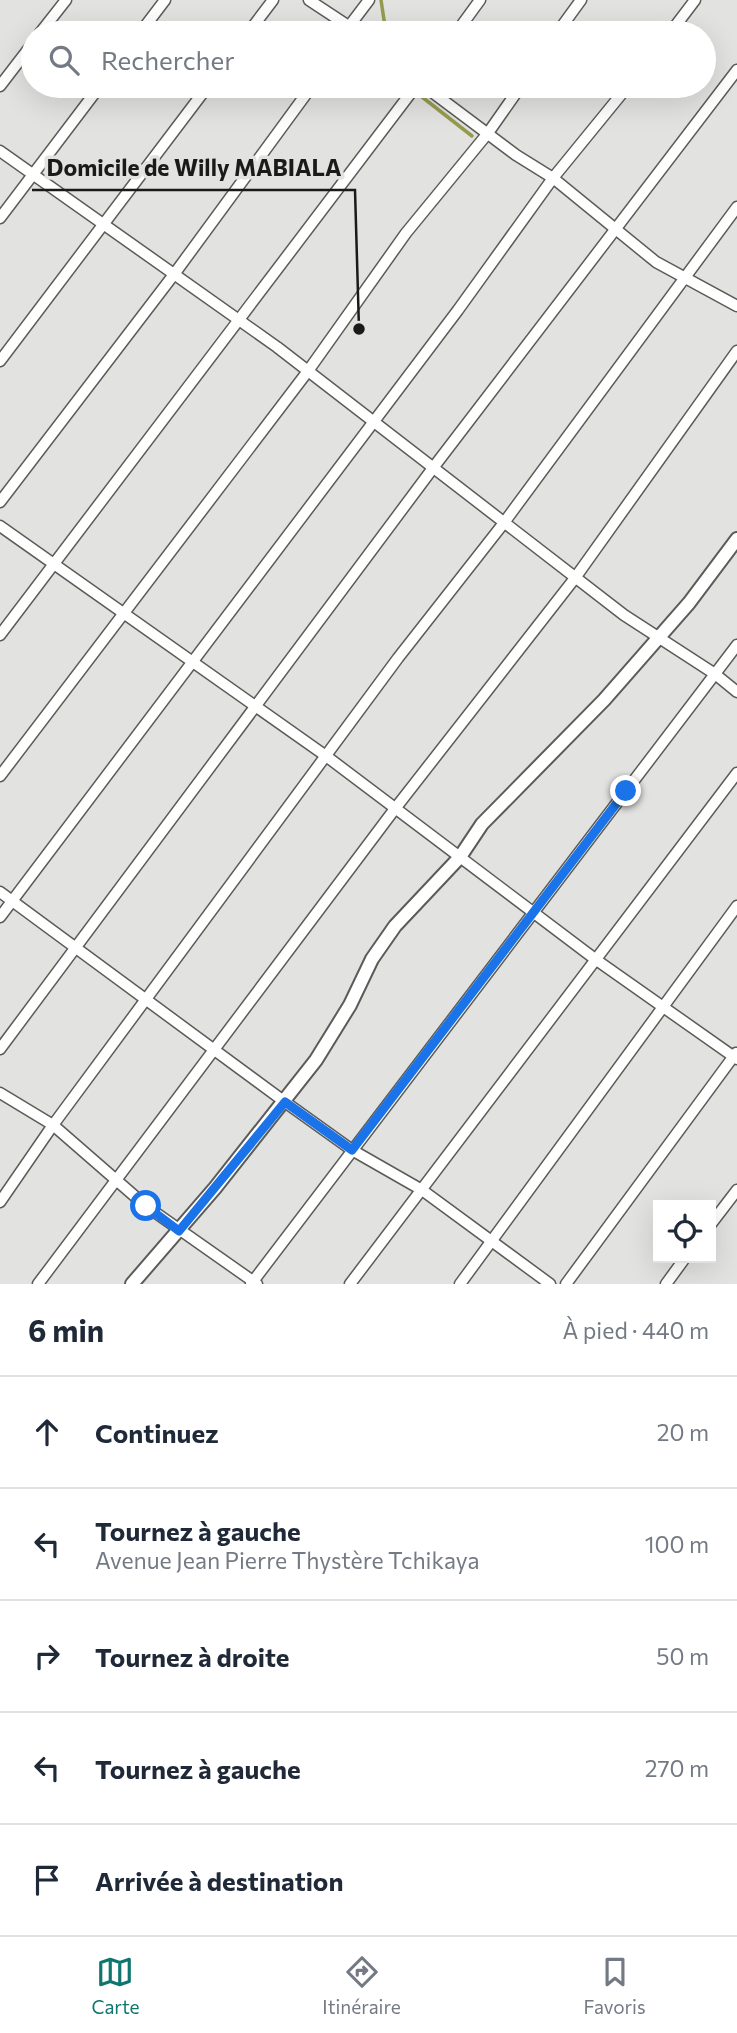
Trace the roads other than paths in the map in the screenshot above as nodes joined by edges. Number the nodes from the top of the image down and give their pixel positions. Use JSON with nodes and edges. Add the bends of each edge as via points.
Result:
{"nodes":[{"id":1,"x":66,"y":0,"type":"edge"},
{"id":2,"x":164,"y":0,"type":"edge"},
{"id":3,"x":274,"y":0,"type":"edge"},
{"id":4,"x":309,"y":0,"type":"edge"},
{"id":5,"x":369,"y":0,"type":"edge"},
{"id":6,"x":480,"y":0,"type":"edge"},
{"id":7,"x":581,"y":0,"type":"edge"},
{"id":8,"x":695,"y":0,"type":"edge"},
{"id":9,"x":49,"y":21,"type":"edge"},
{"id":10,"x":149,"y":21,"type":"edge"},
{"id":11,"x":257,"y":21,"type":"edge"},
{"id":12,"x":336,"y":21,"type":"edge"},
{"id":13,"x":352,"y":21,"type":"edge"},
{"id":14,"x":465,"y":21,"type":"edge"},
{"id":15,"x":566,"y":21,"type":"edge"},
{"id":16,"x":679,"y":21,"type":"edge"},
{"id":17,"x":21,"y":59,"type":"edge"},
{"id":18,"x":737,"y":70,"type":"edge"},
{"id":19,"x":0,"y":86,"type":"edge"},
{"id":20,"x":91,"y":98,"type":"edge"},
{"id":21,"x":199,"y":98,"type":"edge"},
{"id":22,"x":303,"y":98,"type":"edge"},
{"id":23,"x":407,"y":98,"type":"edge"},
{"id":24,"x":441,"y":98,"type":"edge"},
{"id":25,"x":513,"y":98,"type":"edge"},
{"id":26,"x":618,"y":98,"type":"edge"},
{"id":27,"x":488,"y":133,"type":"junction"},
{"id":28,"x":0,"y":151,"type":"edge"},
{"id":29,"x":32,"y":175,"type":"junction"},
{"id":30,"x":553,"y":178,"type":"junction"},
{"id":31,"x":737,"y":207,"type":"edge"},
{"id":32,"x":0,"y":218,"type":"edge"},
{"id":33,"x":103,"y":225,"type":"junction"},
{"id":34,"x":616,"y":232,"type":"junction"},
{"id":35,"x":175,"y":272,"type":"junction"},
{"id":36,"x":684,"y":279,"type":"junction"},
{"id":37,"x":737,"y":306,"type":"edge"},
{"id":38,"x":237,"y":319,"type":"junction"},
{"id":39,"x":737,"y":351,"type":"edge"},
{"id":40,"x":0,"y":361,"type":"edge"},
{"id":41,"x":309,"y":371,"type":"junction"},
{"id":42,"x":373,"y":422,"type":"junction"},
{"id":43,"x":433,"y":468,"type":"junction"},
{"id":44,"x":0,"y":502,"type":"edge"},
{"id":45,"x":503,"y":524,"type":"junction"},
{"id":46,"x":0,"y":526,"type":"edge"},
{"id":47,"x":737,"y":539,"type":"edge"},
{"id":48,"x":53,"y":564,"type":"junction"},
{"id":49,"x":575,"y":578,"type":"junction"},
{"id":50,"x":124,"y":612,"type":"junction"},
{"id":51,"x":0,"y":635,"type":"edge"},
{"id":52,"x":656,"y":638,"type":"junction"},
{"id":53,"x":737,"y":645,"type":"edge"},
{"id":54,"x":192,"y":661,"type":"junction"},
{"id":55,"x":715,"y":674,"type":"junction"},
{"id":56,"x":737,"y":692,"type":"edge"},
{"id":57,"x":256,"y":708,"type":"junction"},
{"id":58,"x":326,"y":756,"type":"junction"},
{"id":59,"x":737,"y":773,"type":"edge"},
{"id":60,"x":0,"y":776,"type":"edge"},
{"id":61,"x":394,"y":810,"type":"junction"},
{"id":62,"x":460,"y":857,"type":"junction"},
{"id":63,"x":0,"y":892,"type":"edge"},
{"id":64,"x":12,"y":902,"type":"junction"},
{"id":65,"x":737,"y":906,"type":"edge"},
{"id":66,"x":533,"y":912,"type":"junction"},
{"id":67,"x":0,"y":917,"type":"edge"},
{"id":68,"x":76,"y":949,"type":"junction"},
{"id":69,"x":595,"y":959,"type":"junction"},
{"id":70,"x":147,"y":1000,"type":"junction"},
{"id":71,"x":665,"y":1006,"type":"junction"},
{"id":72,"x":214,"y":1048,"type":"junction"},
{"id":73,"x":0,"y":1049,"type":"edge"},
{"id":74,"x":736,"y":1056,"type":"edge"},
{"id":75,"x":0,"y":1093,"type":"edge"},
{"id":76,"x":285,"y":1102,"type":"junction"},
{"id":77,"x":53,"y":1125,"type":"junction"},
{"id":78,"x":352,"y":1150,"type":"junction"},
{"id":79,"x":118,"y":1179,"type":"junction"},
{"id":80,"x":737,"y":1189,"type":"edge"},
{"id":81,"x":422,"y":1190,"type":"junction"},
{"id":82,"x":0,"y":1202,"type":"edge"},
{"id":83,"x":716,"y":1217,"type":"edge"},
{"id":84,"x":179,"y":1231,"type":"junction"},
{"id":85,"x":493,"y":1241,"type":"junction"},
{"id":86,"x":681,"y":1263,"type":"edge"},
{"id":87,"x":253,"y":1283,"type":"edge"},
{"id":88,"x":38,"y":1284,"type":"edge"},
{"id":89,"x":132,"y":1284,"type":"edge"},
{"id":90,"x":350,"y":1284,"type":"edge"},
{"id":91,"x":460,"y":1284,"type":"edge"},
{"id":92,"x":550,"y":1284,"type":"edge"},
{"id":93,"x":566,"y":1284,"type":"edge"},
{"id":94,"x":666,"y":1284,"type":"edge"}],
"edges":[{"from":1,"to":9,"type":"street"},
{"from":2,"to":10,"type":"street"},
{"from":3,"to":11,"type":"street"},
{"from":4,"to":12,"type":"street"},
{"from":5,"to":13,"type":"street"},
{"from":6,"to":14,"type":"street"},
{"from":7,"to":15,"type":"street"},
{"from":8,"to":16,"type":"street"},
{"from":17,"to":19,"type":"street"},
{"from":18,"to":34,"type":"street"},
{"from":20,"to":29,"type":"street"},
{"from":21,"to":33,"type":"street"},
{"from":22,"to":35,"type":"street"},
{"from":23,"to":38,"type":"street"},
{"from":24,"to":27,"type":"street"},
{"from":25,"to":27,"type":"street"},
{"from":26,"to":30,"type":"street"},
{"from":27,"to":30,"type":"street"},
{"from":27,"to":41,"type":"street","via":[[406,233]]},
{"from":28,"to":29,"type":"street"},
{"from":29,"to":32,"type":"street"},
{"from":29,"to":33,"type":"street"},
{"from":30,"to":34,"type":"street"},
{"from":30,"to":42,"type":"street"},
{"from":31,"to":36,"type":"street"},
{"from":33,"to":35,"type":"street"},
{"from":33,"to":40,"type":"street"},
{"from":34,"to":36,"type":"street"},
{"from":34,"to":43,"type":"street"},
{"from":35,"to":38,"type":"street"},
{"from":35,"to":44,"type":"street"},
{"from":36,"to":37,"type":"street"},
{"from":36,"to":45,"type":"street"},
{"from":38,"to":41,"type":"street"},
{"from":38,"to":48,"type":"street"},
{"from":39,"to":49,"type":"street"},
{"from":41,"to":42,"type":"street"},
{"from":41,"to":50,"type":"street"},
{"from":42,"to":43,"type":"street"},
{"from":42,"to":54,"type":"street"},
{"from":43,"to":45,"type":"street"},
{"from":43,"to":57,"type":"street"},
{"from":45,"to":49,"type":"street"},
{"from":45,"to":58,"type":"street"},
{"from":46,"to":48,"type":"street"},
{"from":47,"to":52,"type":"street"},
{"from":48,"to":50,"type":"street"},
{"from":48,"to":51,"type":"street"},
{"from":49,"to":52,"type":"street"},
{"from":49,"to":61,"type":"street"},
{"from":50,"to":54,"type":"street"},
{"from":50,"to":60,"type":"street"},
{"from":52,"to":55,"type":"street"},
{"from":52,"to":62,"type":"street","via":[[596,709],[482,824]]},
{"from":53,"to":55,"type":"street"},
{"from":54,"to":57,"type":"street"},
{"from":54,"to":64,"type":"street"},
{"from":55,"to":56,"type":"street"},
{"from":55,"to":66,"type":"street"},
{"from":57,"to":58,"type":"street"},
{"from":57,"to":68,"type":"street"},
{"from":58,"to":61,"type":"street"},
{"from":58,"to":70,"type":"street"},
{"from":59,"to":69,"type":"street"},
{"from":61,"to":62,"type":"street"},
{"from":61,"to":72,"type":"street"},
{"from":62,"to":66,"type":"street"},
{"from":62,"to":76,"type":"street","via":[[395,926],[316,1060]]},
{"from":63,"to":64,"type":"street"},
{"from":64,"to":67,"type":"street"},
{"from":64,"to":68,"type":"street"},
{"from":65,"to":71,"type":"street"},
{"from":66,"to":69,"type":"street"},
{"from":66,"to":78,"type":"street"},
{"from":68,"to":70,"type":"street"},
{"from":68,"to":73,"type":"street"},
{"from":69,"to":71,"type":"street"},
{"from":69,"to":81,"type":"street"},
{"from":70,"to":72,"type":"street"},
{"from":70,"to":77,"type":"street"},
{"from":71,"to":74,"type":"street"},
{"from":71,"to":85,"type":"street"},
{"from":72,"to":76,"type":"street"},
{"from":72,"to":79,"type":"street"},
{"from":74,"to":93,"type":"street"},
{"from":75,"to":77,"type":"street"},
{"from":76,"to":78,"type":"street"},
{"from":76,"to":84,"type":"street"},
{"from":77,"to":79,"type":"street"},
{"from":77,"to":82,"type":"street"},
{"from":78,"to":81,"type":"street"},
{"from":78,"to":87,"type":"street"},
{"from":79,"to":84,"type":"street"},
{"from":79,"to":88,"type":"street"},
{"from":80,"to":83,"type":"street"},
{"from":81,"to":85,"type":"street"},
{"from":81,"to":90,"type":"street"},
{"from":84,"to":87,"type":"street"},
{"from":84,"to":89,"type":"street"},
{"from":85,"to":91,"type":"street"},
{"from":85,"to":92,"type":"street"},
{"from":86,"to":94,"type":"street"}]}
